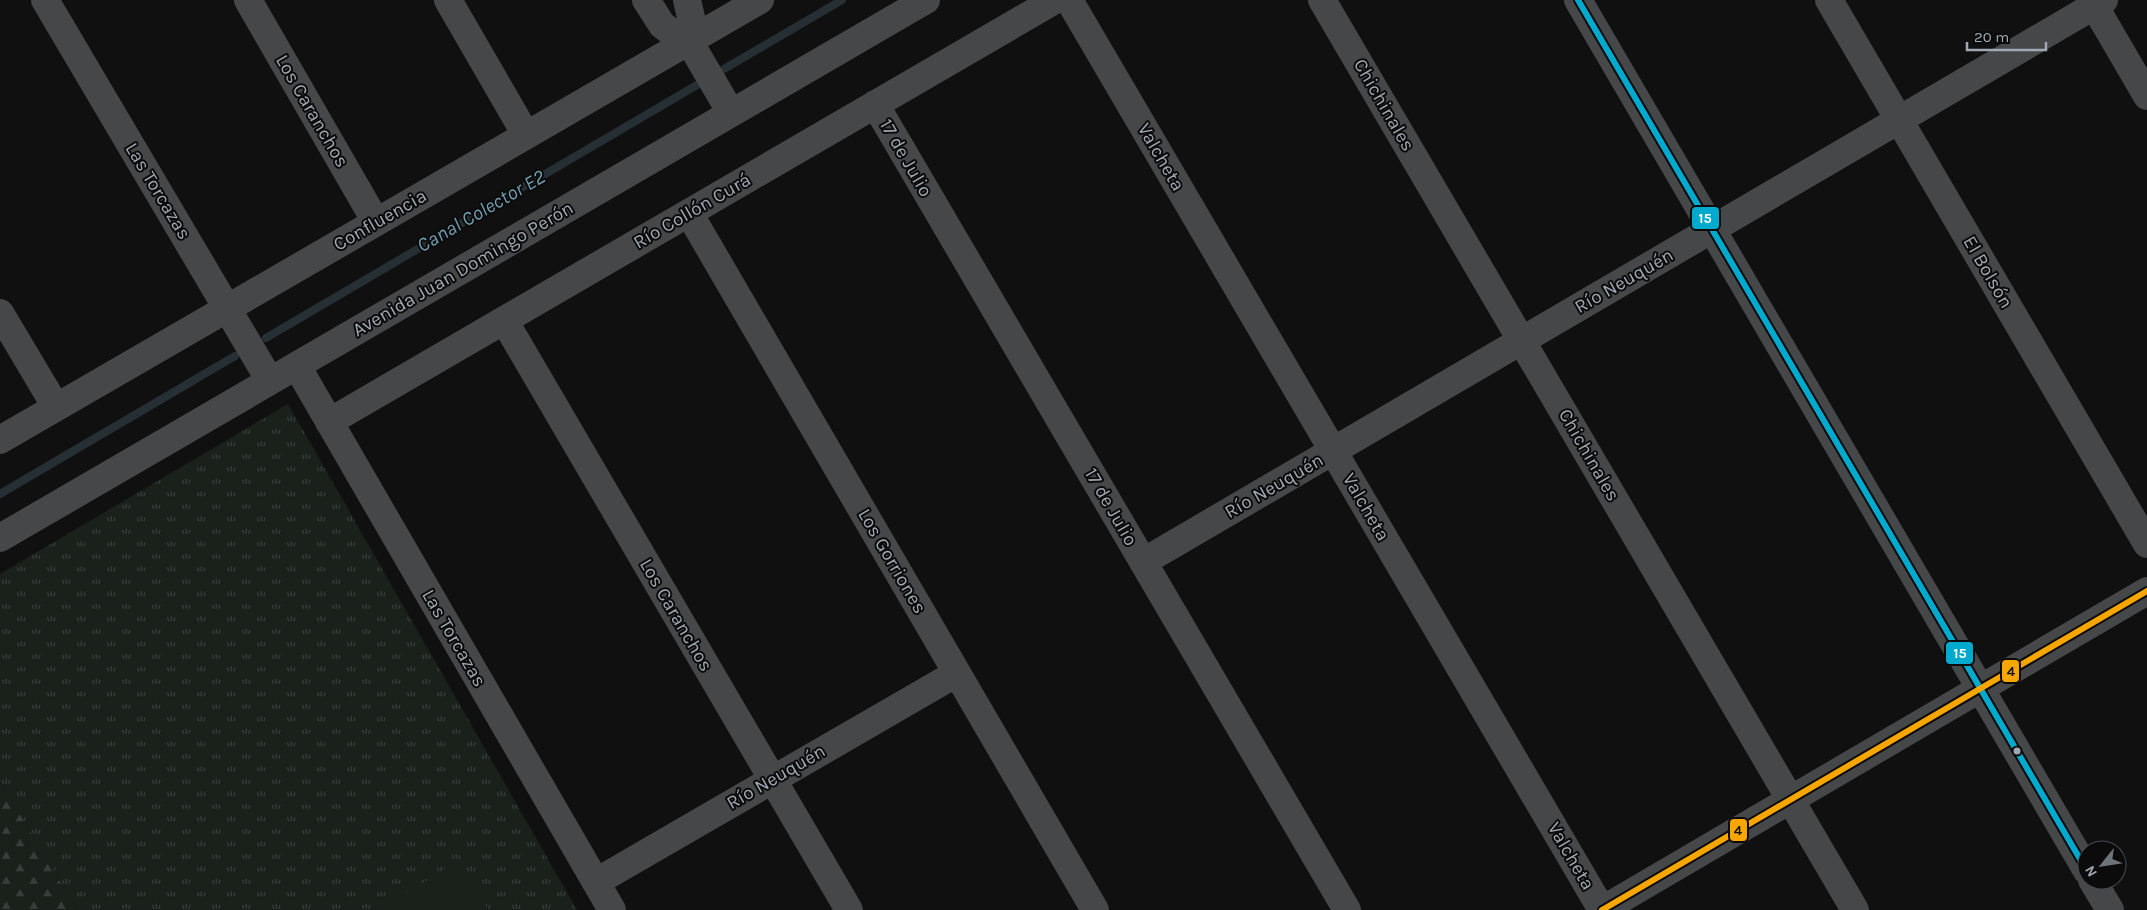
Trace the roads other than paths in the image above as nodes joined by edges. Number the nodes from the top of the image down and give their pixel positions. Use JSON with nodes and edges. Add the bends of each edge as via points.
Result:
{"nodes":[{"id":1,"x":45,"y":0,"type":"edge"},
{"id":2,"x":248,"y":0,"type":"edge"},
{"id":3,"x":448,"y":0,"type":"edge"},
{"id":4,"x":646,"y":0,"type":"edge"},
{"id":5,"x":687,"y":0,"type":"edge"},
{"id":6,"x":760,"y":0,"type":"edge"},
{"id":7,"x":926,"y":0,"type":"edge"},
{"id":8,"x":1054,"y":0,"type":"edge"},
{"id":9,"x":1069,"y":0,"type":"edge"},
{"id":10,"x":1322,"y":0,"type":"edge"},
{"id":11,"x":1578,"y":0,"type":"edge"},
{"id":12,"x":1830,"y":0,"type":"edge"},
{"id":13,"x":2096,"y":2,"type":"edge"},
{"id":14,"x":689,"y":41,"type":"junction"},
{"id":15,"x":2147,"y":96,"type":"edge"},
{"id":16,"x":875,"y":104,"type":"junction"},
{"id":17,"x":731,"y":113,"type":"junction"},
{"id":18,"x":1899,"y":120,"type":"junction"},
{"id":19,"x":526,"y":135,"type":"junction"},
{"id":20,"x":689,"y":213,"type":"junction"},
{"id":21,"x":376,"y":222,"type":"junction"},
{"id":22,"x":1712,"y":229,"type":"junction"},
{"id":23,"x":227,"y":308,"type":"junction"},
{"id":24,"x":0,"y":313,"type":"edge"},
{"id":25,"x":504,"y":320,"type":"junction"},
{"id":26,"x":1522,"y":341,"type":"junction"},
{"id":27,"x":297,"y":366,"type":"junction"},
{"id":28,"x":270,"y":381,"type":"junction"},
{"id":29,"x":56,"y":407,"type":"junction"},
{"id":30,"x":329,"y":422,"type":"junction"},
{"id":31,"x":0,"y":440,"type":"edge"},
{"id":32,"x":1333,"y":451,"type":"junction"},
{"id":33,"x":0,"y":538,"type":"edge"},
{"id":34,"x":2147,"y":544,"type":"edge"},
{"id":35,"x":1143,"y":562,"type":"junction"},
{"id":36,"x":2147,"y":592,"type":"edge"},
{"id":37,"x":957,"y":673,"type":"junction"},
{"id":38,"x":1980,"y":689,"type":"junction"},
{"id":39,"x":772,"y":780,"type":"junction"},
{"id":40,"x":1790,"y":800,"type":"junction"},
{"id":41,"x":2077,"y":854,"type":"edge"},
{"id":42,"x":596,"y":882,"type":"junction"},
{"id":43,"x":2098,"y":890,"type":"edge"},
{"id":44,"x":612,"y":910,"type":"edge"},
{"id":45,"x":849,"y":910,"type":"edge"},
{"id":46,"x":1095,"y":910,"type":"edge"},
{"id":47,"x":1347,"y":910,"type":"edge"},
{"id":48,"x":1602,"y":910,"type":"edge"},
{"id":49,"x":1855,"y":910,"type":"edge"},
{"id":50,"x":2110,"y":910,"type":"edge"}],
"edges":[{"from":1,"to":23,"type":"street","name":"Las Torcazas"},
{"from":2,"to":21,"type":"street","name":"Los Caranchos"},
{"from":3,"to":19,"type":"street"},
{"from":4,"to":14,"type":"street","via":[[662,25]]},
{"from":5,"to":14,"type":"street","via":[[692,13]]},
{"from":6,"to":14,"type":"street","name":"Confluencia"},
{"from":7,"to":17,"type":"street","name":"Avenida Juan Domingo Perón"},
{"from":8,"to":16,"type":"street","name":"Río Collón Curá"},
{"from":9,"to":32,"type":"street","name":"Valcheta"},
{"from":10,"to":26,"type":"street","name":"Chichinales"},
{"from":11,"to":22,"type":"street"},
{"from":12,"to":18,"type":"street","name":"El Bolsón"},
{"from":13,"to":15,"type":"street"},
{"from":13,"to":18,"type":"street","name":"Río Neuquén"},
{"from":14,"to":17,"type":"street"},
{"from":14,"to":19,"type":"street","name":"Confluencia"},
{"from":16,"to":20,"type":"street","name":"Río Collón Curá"},
{"from":16,"to":35,"type":"street","name":"17 de Julio"},
{"from":17,"to":27,"type":"street","name":"Avenida Juan Domingo Perón"},
{"from":18,"to":22,"type":"street","name":"Río Neuquén"},
{"from":18,"to":34,"type":"street","name":"El Bolsón"},
{"from":19,"to":21,"type":"street","name":"Confluencia"},
{"from":20,"to":25,"type":"street","name":"Río Collón Curá"},
{"from":20,"to":37,"type":"street","name":"Los Gorriones"},
{"from":21,"to":23,"type":"street","name":"Confluencia"},
{"from":22,"to":26,"type":"street","name":"Río Neuquén"},
{"from":22,"to":38,"type":"street"},
{"from":23,"to":28,"type":"street","name":"Las Torcazas"},
{"from":23,"to":29,"type":"street","name":"Confluencia"},
{"from":24,"to":29,"type":"street"},
{"from":25,"to":30,"type":"street","name":"Río Collón Curá"},
{"from":25,"to":39,"type":"street","name":"Los Caranchos"},
{"from":26,"to":32,"type":"street","name":"Río Neuquén"},
{"from":26,"to":40,"type":"street","name":"Chichinales"},
{"from":27,"to":28,"type":"street","name":"Avenida Juan Domingo Perón"},
{"from":27,"to":30,"type":"street","name":"Las Torcazas"},
{"from":28,"to":33,"type":"street","name":"Avenida Juan Domingo Perón"},
{"from":29,"to":31,"type":"street","name":"Confluencia"},
{"from":30,"to":42,"type":"street","name":"Las Torcazas"},
{"from":32,"to":35,"type":"street","name":"Río Neuquén"},
{"from":32,"to":48,"type":"street","name":"Valcheta"},
{"from":35,"to":47,"type":"street","name":"17 de Julio"},
{"from":36,"to":38,"type":"street"},
{"from":37,"to":39,"type":"street","name":"Río Neuquén"},
{"from":37,"to":46,"type":"street","name":"Los Gorriones"},
{"from":38,"to":40,"type":"street"},
{"from":38,"to":41,"type":"street"},
{"from":39,"to":42,"type":"street","name":"Río Neuquén"},
{"from":39,"to":45,"type":"street","name":"Los Caranchos"},
{"from":40,"to":48,"type":"street"},
{"from":40,"to":49,"type":"street","name":"Chichinales"},
{"from":42,"to":44,"type":"street","name":"Las Torcazas"},
{"from":43,"to":50,"type":"street"}]}
